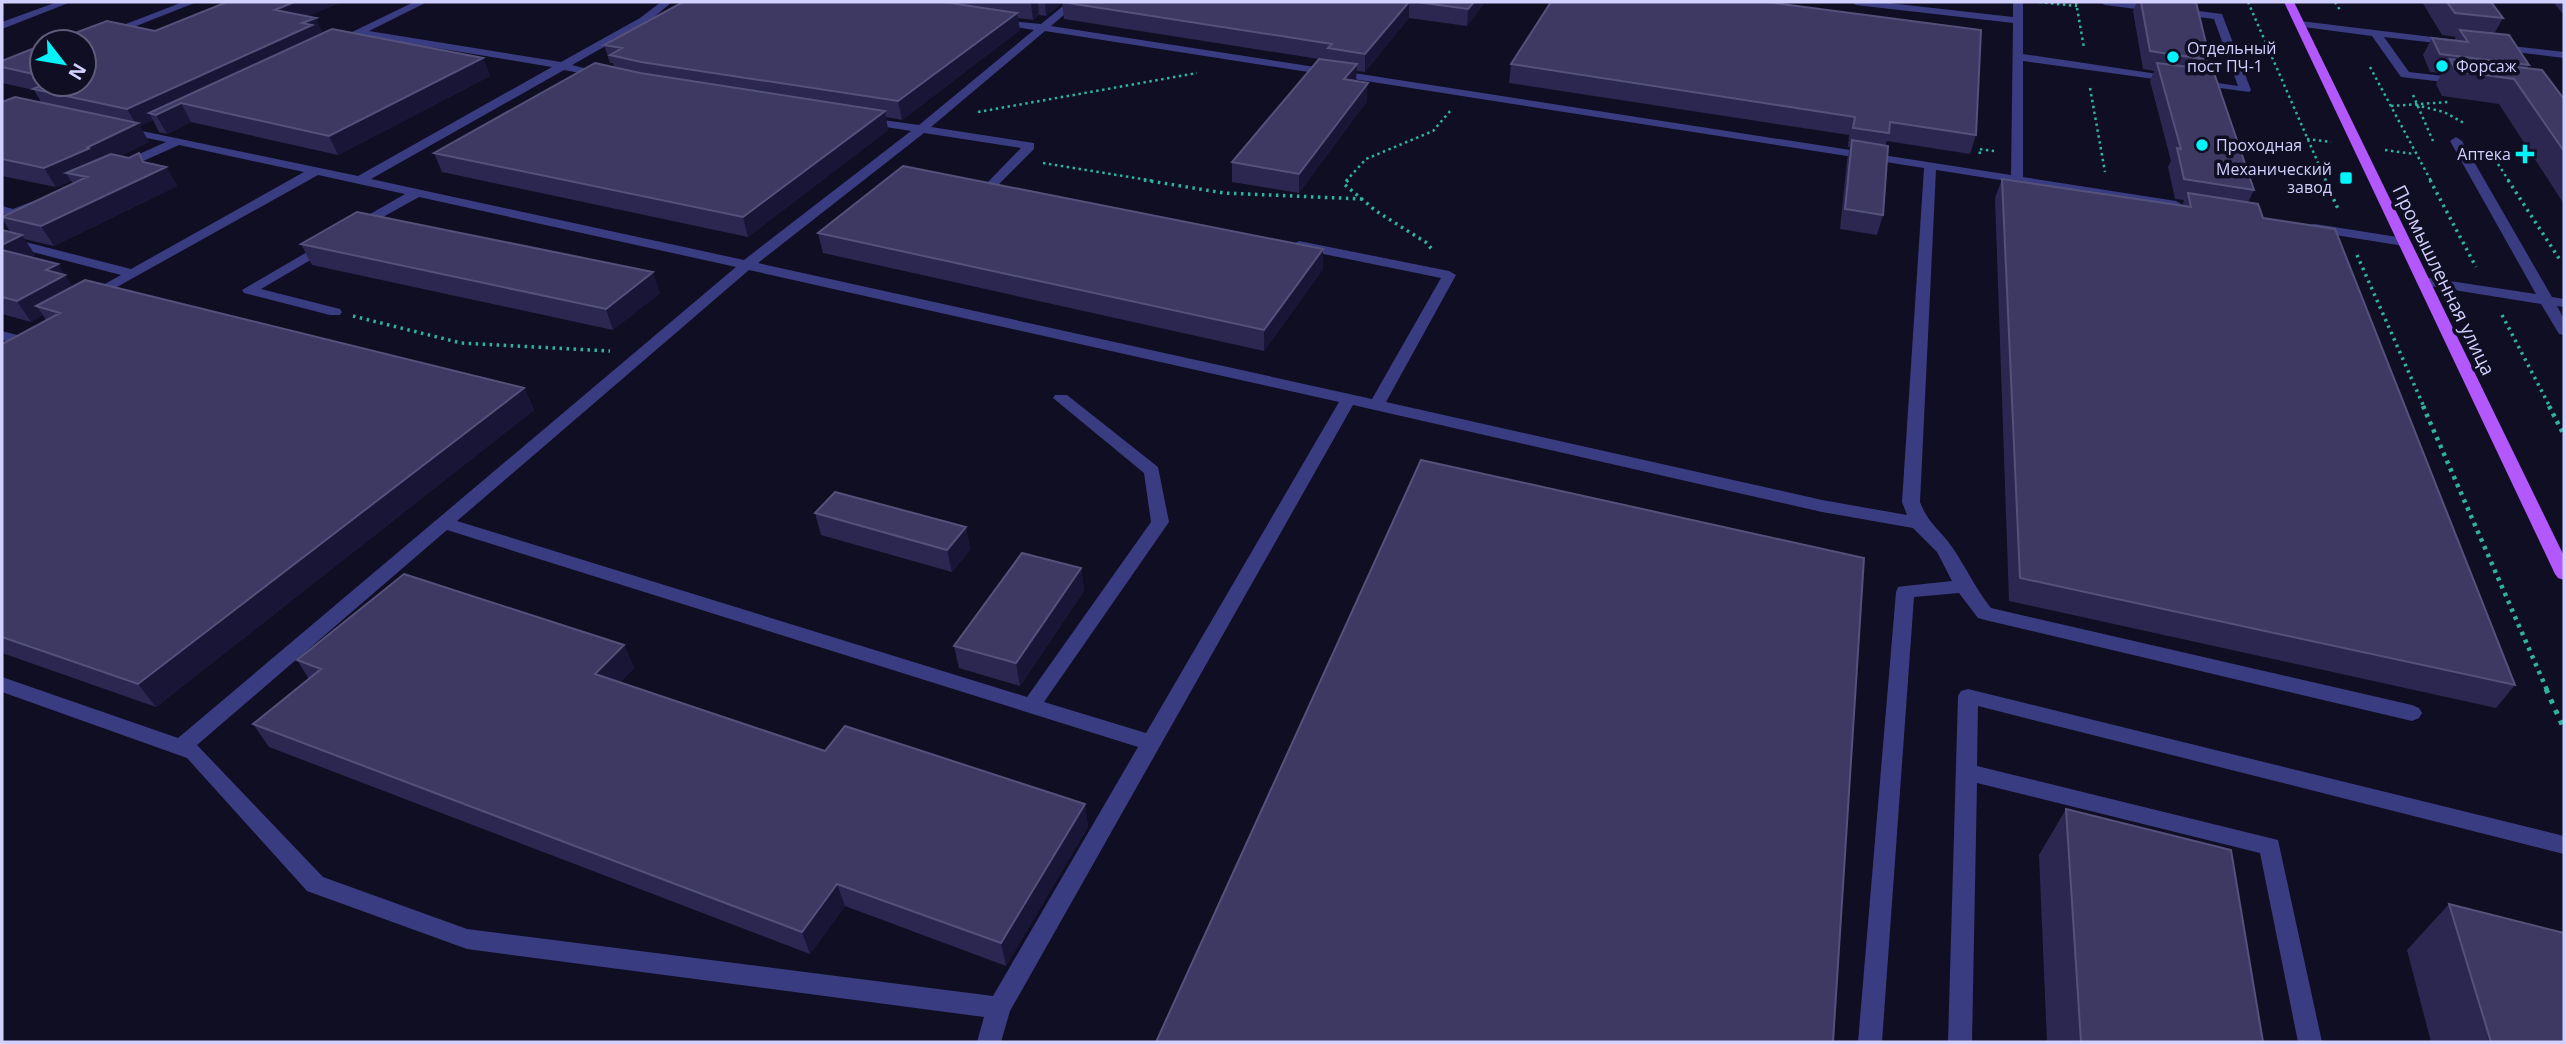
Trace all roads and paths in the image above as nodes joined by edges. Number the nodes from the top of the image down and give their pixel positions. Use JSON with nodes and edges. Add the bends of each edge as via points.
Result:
{"nodes":[{"id":1,"x":66,"y":2,"type":"edge"},
{"id":2,"x":192,"y":2,"type":"edge"},
{"id":3,"x":422,"y":2,"type":"edge"},
{"id":4,"x":667,"y":2,"type":"edge"},
{"id":5,"x":1074,"y":2,"type":"edge"},
{"id":6,"x":1856,"y":2,"type":"edge"},
{"id":7,"x":2018,"y":2,"type":"edge"},
{"id":8,"x":2039,"y":2,"type":"edge"},
{"id":9,"x":2105,"y":2,"type":"edge"},
{"id":10,"x":2248,"y":2,"type":"edge"},
{"id":11,"x":2289,"y":2,"type":"edge"},
{"id":12,"x":2076,"y":4,"type":"edge"},
{"id":13,"x":989,"y":20,"type":"edge"},
{"id":14,"x":2018,"y":21,"type":"junction"},
{"id":15,"x":2300,"y":24,"type":"junction"},
{"id":16,"x":2,"y":26,"type":"edge"},
{"id":17,"x":1041,"y":29,"type":"junction"},
{"id":18,"x":2351,"y":30,"type":"junction"},
{"id":19,"x":358,"y":32,"type":"junction"},
{"id":20,"x":2375,"y":32,"type":"junction"},
{"id":21,"x":346,"y":37,"type":"edge"},
{"id":22,"x":98,"y":38,"type":"edge"},
{"id":23,"x":2469,"y":44,"type":"edge"},
{"id":24,"x":2483,"y":45,"type":"edge"},
{"id":25,"x":2564,"y":55,"type":"edge"},
{"id":26,"x":2018,"y":57,"type":"junction"},
{"id":27,"x":563,"y":66,"type":"junction"},
{"id":28,"x":2087,"y":66,"type":"junction"},
{"id":29,"x":1200,"y":73,"type":"dead end"},
{"id":30,"x":610,"y":78,"type":"edge"},
{"id":31,"x":2471,"y":82,"type":"edge"},
{"id":32,"x":1467,"y":93,"type":"junction"},
{"id":33,"x":2457,"y":102,"type":"edge"},
{"id":34,"x":2390,"y":106,"type":"junction"},
{"id":35,"x":853,"y":118,"type":"edge"},
{"id":36,"x":165,"y":122,"type":"edge"},
{"id":37,"x":104,"y":125,"type":"edge"},
{"id":38,"x":927,"y":125,"type":"junction"},
{"id":39,"x":141,"y":134,"type":"junction"},
{"id":40,"x":178,"y":141,"type":"junction"},
{"id":41,"x":2456,"y":141,"type":"dead end"},
{"id":42,"x":2415,"y":155,"type":"dead end"},
{"id":43,"x":1018,"y":159,"type":"junction"},
{"id":44,"x":1930,"y":166,"type":"junction"},
{"id":45,"x":316,"y":171,"type":"junction"},
{"id":46,"x":103,"y":175,"type":"edge"},
{"id":47,"x":2017,"y":179,"type":"junction"},
{"id":48,"x":361,"y":180,"type":"junction"},
{"id":49,"x":992,"y":184,"type":"edge"},
{"id":50,"x":417,"y":193,"type":"junction"},
{"id":51,"x":2108,"y":194,"type":"junction"},
{"id":52,"x":1362,"y":199,"type":"junction"},
{"id":53,"x":40,"y":202,"type":"edge"},
{"id":54,"x":2186,"y":207,"type":"edge"},
{"id":55,"x":8,"y":211,"type":"edge"},
{"id":56,"x":2307,"y":227,"type":"edge"},
{"id":57,"x":2,"y":228,"type":"edge"},
{"id":58,"x":2348,"y":233,"type":"junction"},
{"id":59,"x":2,"y":240,"type":"edge"},
{"id":60,"x":2404,"y":242,"type":"junction"},
{"id":61,"x":1288,"y":243,"type":"edge"},
{"id":62,"x":745,"y":266,"type":"junction"},
{"id":63,"x":133,"y":274,"type":"junction"},
{"id":64,"x":1449,"y":275,"type":"junction"},
{"id":65,"x":2423,"y":281,"type":"junction"},
{"id":66,"x":2547,"y":300,"type":"junction"},
{"id":67,"x":2564,"y":303,"type":"edge"},
{"id":68,"x":75,"y":306,"type":"edge"},
{"id":69,"x":335,"y":312,"type":"joint"},
{"id":70,"x":2564,"y":331,"type":"edge"},
{"id":71,"x":15,"y":336,"type":"edge"},
{"id":72,"x":2,"y":347,"type":"edge"},
{"id":73,"x":643,"y":353,"type":"junction"},
{"id":74,"x":1061,"y":398,"type":"dead end"},
{"id":75,"x":1349,"y":398,"type":"junction"},
{"id":76,"x":1377,"y":405,"type":"junction"},
{"id":77,"x":443,"y":523,"type":"junction"},
{"id":78,"x":1919,"y":523,"type":"junction"},
{"id":79,"x":2564,"y":574,"type":"edge"},
{"id":80,"x":1964,"y":586,"type":"junction"},
{"id":81,"x":2,"y":684,"type":"edge"},
{"id":82,"x":1031,"y":706,"type":"junction"},
{"id":83,"x":2412,"y":713,"type":"dead end"},
{"id":84,"x":2564,"y":729,"type":"edge"},
{"id":85,"x":1151,"y":743,"type":"junction"},
{"id":86,"x":181,"y":747,"type":"junction"},
{"id":87,"x":1966,"y":772,"type":"junction"},
{"id":88,"x":2564,"y":845,"type":"edge"},
{"id":89,"x":999,"y":1008,"type":"junction"},
{"id":90,"x":989,"y":1042,"type":"edge"},
{"id":91,"x":1870,"y":1042,"type":"edge"},
{"id":92,"x":1960,"y":1042,"type":"edge"},
{"id":93,"x":2311,"y":1042,"type":"edge"}],
"edges":[{"from":1,"to":16,"type":"street"},
{"from":2,"to":22,"type":"street"},
{"from":3,"to":19,"type":"street"},
{"from":4,"to":27,"type":"street"},
{"from":5,"to":17,"type":"street"},
{"from":6,"to":14,"type":"street"},
{"from":7,"to":14,"type":"street"},
{"from":8,"to":12,"type":"path"},
{"from":9,"to":28,"type":"street","via":[[2218,16],[2245,90]]},
{"from":10,"to":58,"type":"path"},
{"from":11,"to":15,"type":"main road","name":"Промышленная улица"},
{"from":12,"to":28,"type":"path"},
{"from":13,"to":17,"type":"street"},
{"from":14,"to":26,"type":"street"},
{"from":15,"to":18,"type":"street"},
{"from":15,"to":60,"type":"main road","name":"Промышленная улица"},
{"from":17,"to":32,"type":"street"},
{"from":17,"to":38,"type":"street"},
{"from":18,"to":20,"type":"street"},
{"from":18,"to":34,"type":"path"},
{"from":19,"to":21,"type":"street"},
{"from":19,"to":27,"type":"street"},
{"from":20,"to":23,"type":"street"},
{"from":20,"to":31,"type":"street","via":[[2405,75]]},
{"from":24,"to":25,"type":"street"},
{"from":26,"to":28,"type":"street"},
{"from":26,"to":47,"type":"street"},
{"from":27,"to":30,"type":"street"},
{"from":27,"to":48,"type":"street"},
{"from":28,"to":51,"type":"path"},
{"from":29,"to":38,"type":"path"},
{"from":32,"to":44,"type":"street"},
{"from":32,"to":52,"type":"path","via":[[1433,131],[1366,159],[1344,184]]},
{"from":33,"to":34,"type":"path"},
{"from":34,"to":42,"type":"path"},
{"from":35,"to":38,"type":"street"},
{"from":36,"to":39,"type":"street"},
{"from":37,"to":39,"type":"street"},
{"from":38,"to":43,"type":"street","via":[[1030,146]]},
{"from":38,"to":62,"type":"street","via":[[886,163]]},
{"from":39,"to":40,"type":"street"},
{"from":40,"to":45,"type":"street"},
{"from":40,"to":46,"type":"street"},
{"from":41,"to":66,"type":"street"},
{"from":43,"to":49,"type":"street"},
{"from":43,"to":52,"type":"path","via":[[1224,193]]},
{"from":44,"to":47,"type":"street"},
{"from":44,"to":78,"type":"street","via":[[1911,502]]},
{"from":45,"to":48,"type":"street"},
{"from":45,"to":63,"type":"street"},
{"from":47,"to":51,"type":"street"},
{"from":48,"to":50,"type":"street"},
{"from":50,"to":62,"type":"street"},
{"from":50,"to":69,"type":"street","via":[[249,290]]},
{"from":51,"to":54,"type":"street"},
{"from":52,"to":64,"type":"path","via":[[1427,243]]},
{"from":53,"to":55,"type":"street"},
{"from":55,"to":57,"type":"street"},
{"from":56,"to":58,"type":"street"},
{"from":58,"to":60,"type":"street"},
{"from":58,"to":84,"type":"path"},
{"from":59,"to":63,"type":"street"},
{"from":60,"to":65,"type":"main road","name":"Промышленная улица"},
{"from":61,"to":64,"type":"street"},
{"from":62,"to":73,"type":"street"},
{"from":62,"to":75,"type":"street"},
{"from":63,"to":68,"type":"street"},
{"from":64,"to":76,"type":"street"},
{"from":65,"to":66,"type":"street"},
{"from":65,"to":79,"type":"main road","name":"Промышленная улица"},
{"from":66,"to":67,"type":"street"},
{"from":66,"to":70,"type":"street"},
{"from":69,"to":73,"type":"path","via":[[461,343]]},
{"from":71,"to":72,"type":"street"},
{"from":73,"to":77,"type":"street"},
{"from":74,"to":82,"type":"street","via":[[1152,471],[1160,522]]},
{"from":75,"to":76,"type":"street"},
{"from":75,"to":85,"type":"street"},
{"from":76,"to":78,"type":"street","via":[[1822,506]]},
{"from":77,"to":82,"type":"street"},
{"from":77,"to":86,"type":"street"},
{"from":78,"to":80,"type":"street","via":[[1944,549]]},
{"from":80,"to":83,"type":"street","via":[[1984,614]]},
{"from":80,"to":91,"type":"street","via":[[1905,592]]},
{"from":81,"to":86,"type":"street"},
{"from":82,"to":85,"type":"street"},
{"from":85,"to":89,"type":"street"},
{"from":86,"to":89,"type":"street","via":[[194,752],[314,884],[467,939]]},
{"from":87,"to":88,"type":"street","via":[[1968,696]]},
{"from":87,"to":92,"type":"street"},
{"from":87,"to":93,"type":"street","via":[[2270,846]]},
{"from":89,"to":90,"type":"street"}]}
